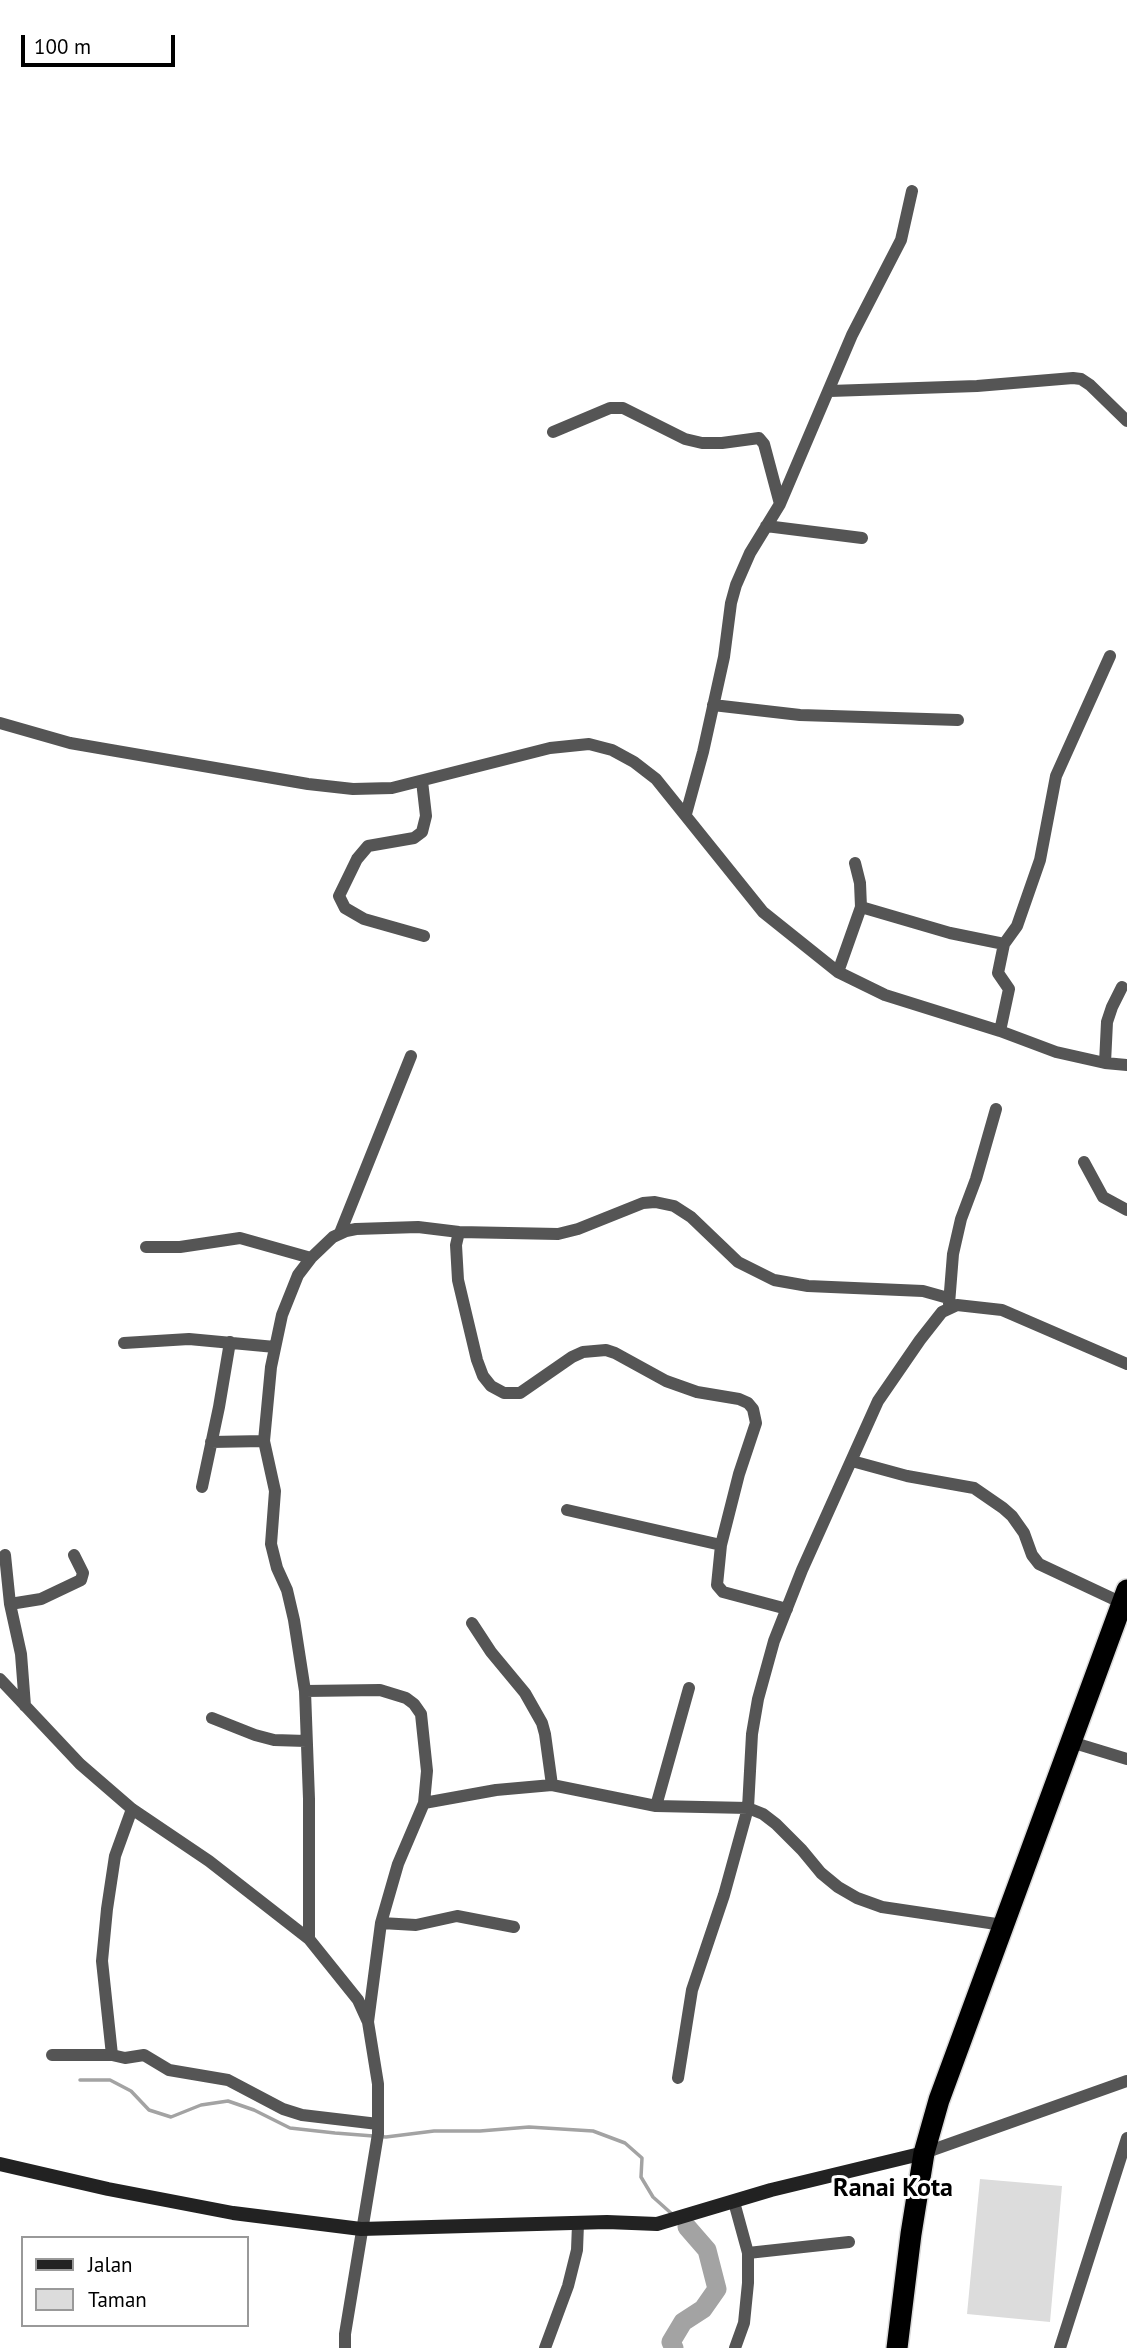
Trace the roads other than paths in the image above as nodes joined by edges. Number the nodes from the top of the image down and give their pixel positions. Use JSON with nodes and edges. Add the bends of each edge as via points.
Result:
{"nodes":[{"id":1,"x":912,"y":191,"type":"dead end"},
{"id":2,"x":830,"y":391,"type":"junction"},
{"id":3,"x":1127,"y":421,"type":"edge"},
{"id":4,"x":553,"y":432,"type":"dead end"},
{"id":5,"x":780,"y":504,"type":"junction"},
{"id":6,"x":766,"y":526,"type":"junction"},
{"id":7,"x":862,"y":538,"type":"dead end"},
{"id":8,"x":1110,"y":656,"type":"dead end"},
{"id":9,"x":713,"y":705,"type":"junction"},
{"id":10,"x":958,"y":720,"type":"dead end"},
{"id":11,"x":0,"y":723,"type":"edge"},
{"id":12,"x":422,"y":780,"type":"junction"},
{"id":13,"x":686,"y":814,"type":"junction"},
{"id":14,"x":855,"y":863,"type":"dead end"},
{"id":15,"x":861,"y":908,"type":"junction"},
{"id":16,"x":424,"y":936,"type":"dead end"},
{"id":17,"x":1004,"y":944,"type":"junction"},
{"id":18,"x":838,"y":972,"type":"junction"},
{"id":19,"x":1122,"y":987,"type":"dead end"},
{"id":20,"x":1000,"y":1031,"type":"junction"},
{"id":21,"x":411,"y":1056,"type":"dead end"},
{"id":22,"x":1105,"y":1063,"type":"junction"},
{"id":23,"x":1127,"y":1065,"type":"edge"},
{"id":24,"x":996,"y":1109,"type":"dead end"},
{"id":25,"x":1084,"y":1162,"type":"dead end"},
{"id":26,"x":1127,"y":1210,"type":"edge"},
{"id":27,"x":459,"y":1232,"type":"junction"},
{"id":28,"x":340,"y":1233,"type":"junction"},
{"id":29,"x":146,"y":1247,"type":"dead end"},
{"id":30,"x":311,"y":1258,"type":"junction"},
{"id":31,"x":948,"y":1303,"type":"junction"},
{"id":32,"x":230,"y":1342,"type":"junction"},
{"id":33,"x":124,"y":1343,"type":"dead end"},
{"id":34,"x":275,"y":1346,"type":"junction"},
{"id":35,"x":1127,"y":1364,"type":"edge"},
{"id":36,"x":211,"y":1441,"type":"junction"},
{"id":37,"x":264,"y":1441,"type":"junction"},
{"id":38,"x":852,"y":1461,"type":"junction"},
{"id":39,"x":202,"y":1487,"type":"dead end"},
{"id":40,"x":567,"y":1510,"type":"dead end"},
{"id":41,"x":721,"y":1545,"type":"junction"},
{"id":42,"x":5,"y":1555,"type":"dead end"},
{"id":43,"x":74,"y":1555,"type":"dead end"},
{"id":44,"x":1125,"y":1596,"type":"edge"},
{"id":45,"x":10,"y":1604,"type":"junction"},
{"id":46,"x":786,"y":1609,"type":"junction"},
{"id":47,"x":472,"y":1623,"type":"dead end"},
{"id":48,"x":0,"y":1679,"type":"edge"},
{"id":49,"x":689,"y":1688,"type":"dead end"},
{"id":50,"x":305,"y":1691,"type":"junction"},
{"id":51,"x":25,"y":1706,"type":"junction"},
{"id":52,"x":212,"y":1718,"type":"dead end"},
{"id":53,"x":306,"y":1741,"type":"junction"},
{"id":54,"x":1070,"y":1742,"type":"junction"},
{"id":55,"x":1127,"y":1759,"type":"edge"},
{"id":56,"x":552,"y":1785,"type":"junction"},
{"id":57,"x":424,"y":1804,"type":"junction"},
{"id":58,"x":656,"y":1806,"type":"junction"},
{"id":59,"x":748,"y":1808,"type":"junction"},
{"id":60,"x":132,"y":1809,"type":"junction"},
{"id":61,"x":381,"y":1923,"type":"junction"},
{"id":62,"x":1003,"y":1925,"type":"junction"},
{"id":63,"x":514,"y":1927,"type":"dead end"},
{"id":64,"x":309,"y":1939,"type":"junction"},
{"id":65,"x":368,"y":2022,"type":"junction"},
{"id":66,"x":52,"y":2055,"type":"dead end"},
{"id":67,"x":112,"y":2056,"type":"junction"},
{"id":68,"x":678,"y":2078,"type":"dead end"},
{"id":69,"x":1127,"y":2081,"type":"edge"},
{"id":70,"x":378,"y":2129,"type":"junction"},
{"id":71,"x":1127,"y":2138,"type":"edge"},
{"id":72,"x":924,"y":2153,"type":"junction"},
{"id":73,"x":0,"y":2164,"type":"edge"},
{"id":74,"x":734,"y":2202,"type":"junction"},
{"id":75,"x":578,"y":2224,"type":"junction"},
{"id":76,"x":361,"y":2228,"type":"junction"},
{"id":77,"x":849,"y":2242,"type":"dead end"},
{"id":78,"x":748,"y":2253,"type":"junction"},
{"id":79,"x":345,"y":2348,"type":"edge"},
{"id":80,"x":545,"y":2348,"type":"edge"},
{"id":81,"x":735,"y":2348,"type":"edge"},
{"id":82,"x":897,"y":2348,"type":"edge"},
{"id":83,"x":1060,"y":2348,"type":"edge"}],
"edges":[{"from":1,"to":2,"type":"street","via":[[901,240],[852,335]]},
{"from":2,"to":3,"type":"street","via":[[1073,378],[1090,385]]},
{"from":2,"to":5,"type":"street"},
{"from":4,"to":5,"type":"street","via":[[610,408],[623,408],[702,443],[759,438]]},
{"from":5,"to":6,"type":"street"},
{"from":6,"to":7,"type":"street"},
{"from":6,"to":9,"type":"street","via":[[734,594]]},
{"from":8,"to":17,"type":"street","via":[[1056,776],[1040,860],[1017,926]]},
{"from":9,"to":10,"type":"street","via":[[800,715]]},
{"from":9,"to":13,"type":"street"},
{"from":11,"to":12,"type":"street","via":[[70,743],[308,784],[372,790]]},
{"from":12,"to":13,"type":"street","via":[[550,748],[589,744],[634,762],[656,779]]},
{"from":12,"to":16,"type":"street","via":[[426,816],[422,832],[414,838],[368,846],[339,896],[345,908],[364,919]]},
{"from":13,"to":18,"type":"street","via":[[763,912]]},
{"from":14,"to":15,"type":"street"},
{"from":15,"to":17,"type":"street"},
{"from":15,"to":18,"type":"street"},
{"from":17,"to":20,"type":"street","via":[[998,973],[1009,989]]},
{"from":18,"to":20,"type":"street","via":[[885,995]]},
{"from":19,"to":22,"type":"street","via":[[1107,1022]]},
{"from":20,"to":22,"type":"street","via":[[1056,1052]]},
{"from":21,"to":28,"type":"street"},
{"from":22,"to":23,"type":"street"},
{"from":24,"to":31,"type":"street","via":[[961,1219]]},
{"from":25,"to":26,"type":"street","via":[[1103,1197]]},
{"from":27,"to":28,"type":"street","via":[[418,1227],[356,1228]]},
{"from":27,"to":31,"type":"street","via":[[569,1232],[655,1202],[674,1206],[691,1217],[738,1262],[774,1280],[923,1291]]},
{"from":27,"to":41,"type":"street","via":[[458,1280],[477,1360],[491,1387],[520,1393],[572,1357],[606,1350],[666,1381],[748,1403],[756,1423]]},
{"from":28,"to":30,"type":"street"},
{"from":29,"to":30,"type":"street","via":[[240,1238]]},
{"from":30,"to":34,"type":"street","via":[[289,1293]]},
{"from":31,"to":35,"type":"street","via":[[1002,1310]]},
{"from":31,"to":38,"type":"street","via":[[878,1401]]},
{"from":32,"to":33,"type":"street"},
{"from":32,"to":34,"type":"street"},
{"from":32,"to":36,"type":"street"},
{"from":34,"to":37,"type":"street"},
{"from":36,"to":37,"type":"street"},
{"from":36,"to":39,"type":"street"},
{"from":37,"to":50,"type":"street","via":[[275,1491],[271,1544],[294,1620]]},
{"from":38,"to":44,"type":"street","via":[[974,1488],[1012,1516],[1039,1564]]},
{"from":38,"to":46,"type":"street"},
{"from":40,"to":41,"type":"street"},
{"from":41,"to":46,"type":"street","via":[[717,1585],[723,1592]]},
{"from":42,"to":45,"type":"street"},
{"from":43,"to":45,"type":"street","via":[[82,1570],[81,1580],[41,1599]]},
{"from":44,"to":54,"type":"highway"},
{"from":45,"to":51,"type":"street","via":[[21,1654]]},
{"from":46,"to":59,"type":"street","via":[[758,1699]]},
{"from":47,"to":56,"type":"street","via":[[542,1723]]},
{"from":48,"to":51,"type":"street"},
{"from":49,"to":58,"type":"street"},
{"from":50,"to":53,"type":"street"},
{"from":50,"to":57,"type":"street","via":[[380,1690],[414,1704],[421,1714],[425,1743]]},
{"from":51,"to":60,"type":"street","via":[[80,1765]]},
{"from":52,"to":53,"type":"street","via":[[274,1740]]},
{"from":53,"to":64,"type":"street"},
{"from":54,"to":55,"type":"street"},
{"from":54,"to":62,"type":"highway"},
{"from":56,"to":57,"type":"street"},
{"from":56,"to":58,"type":"street"},
{"from":57,"to":61,"type":"street","via":[[398,1864]]},
{"from":58,"to":59,"type":"street"},
{"from":59,"to":62,"type":"street","via":[[776,1824],[821,1873],[857,1898],[882,1907]]},
{"from":59,"to":68,"type":"street","via":[[692,1990]]},
{"from":60,"to":64,"type":"street"},
{"from":60,"to":67,"type":"street","via":[[116,1856],[102,1961]]},
{"from":61,"to":63,"type":"street","via":[[416,1926],[457,1916]]},
{"from":61,"to":65,"type":"street"},
{"from":62,"to":72,"type":"highway"},
{"from":64,"to":65,"type":"street","via":[[346,1982]]},
{"from":65,"to":70,"type":"street","via":[[378,2084]]},
{"from":66,"to":67,"type":"street"},
{"from":67,"to":70,"type":"street","via":[[144,2055],[169,2070],[228,2080],[283,2109]]},
{"from":69,"to":72,"type":"street"},
{"from":70,"to":76,"type":"street"},
{"from":71,"to":83,"type":"street"},
{"from":72,"to":74,"type":"street"},
{"from":72,"to":82,"type":"highway"},
{"from":73,"to":76,"type":"street","via":[[233,2213]]},
{"from":74,"to":75,"type":"street","via":[[657,2224]]},
{"from":74,"to":78,"type":"street"},
{"from":75,"to":76,"type":"street"},
{"from":75,"to":80,"type":"street","via":[[571,2274]]},
{"from":76,"to":79,"type":"street"},
{"from":77,"to":78,"type":"street"},
{"from":78,"to":81,"type":"street","via":[[747,2305]]}]}
